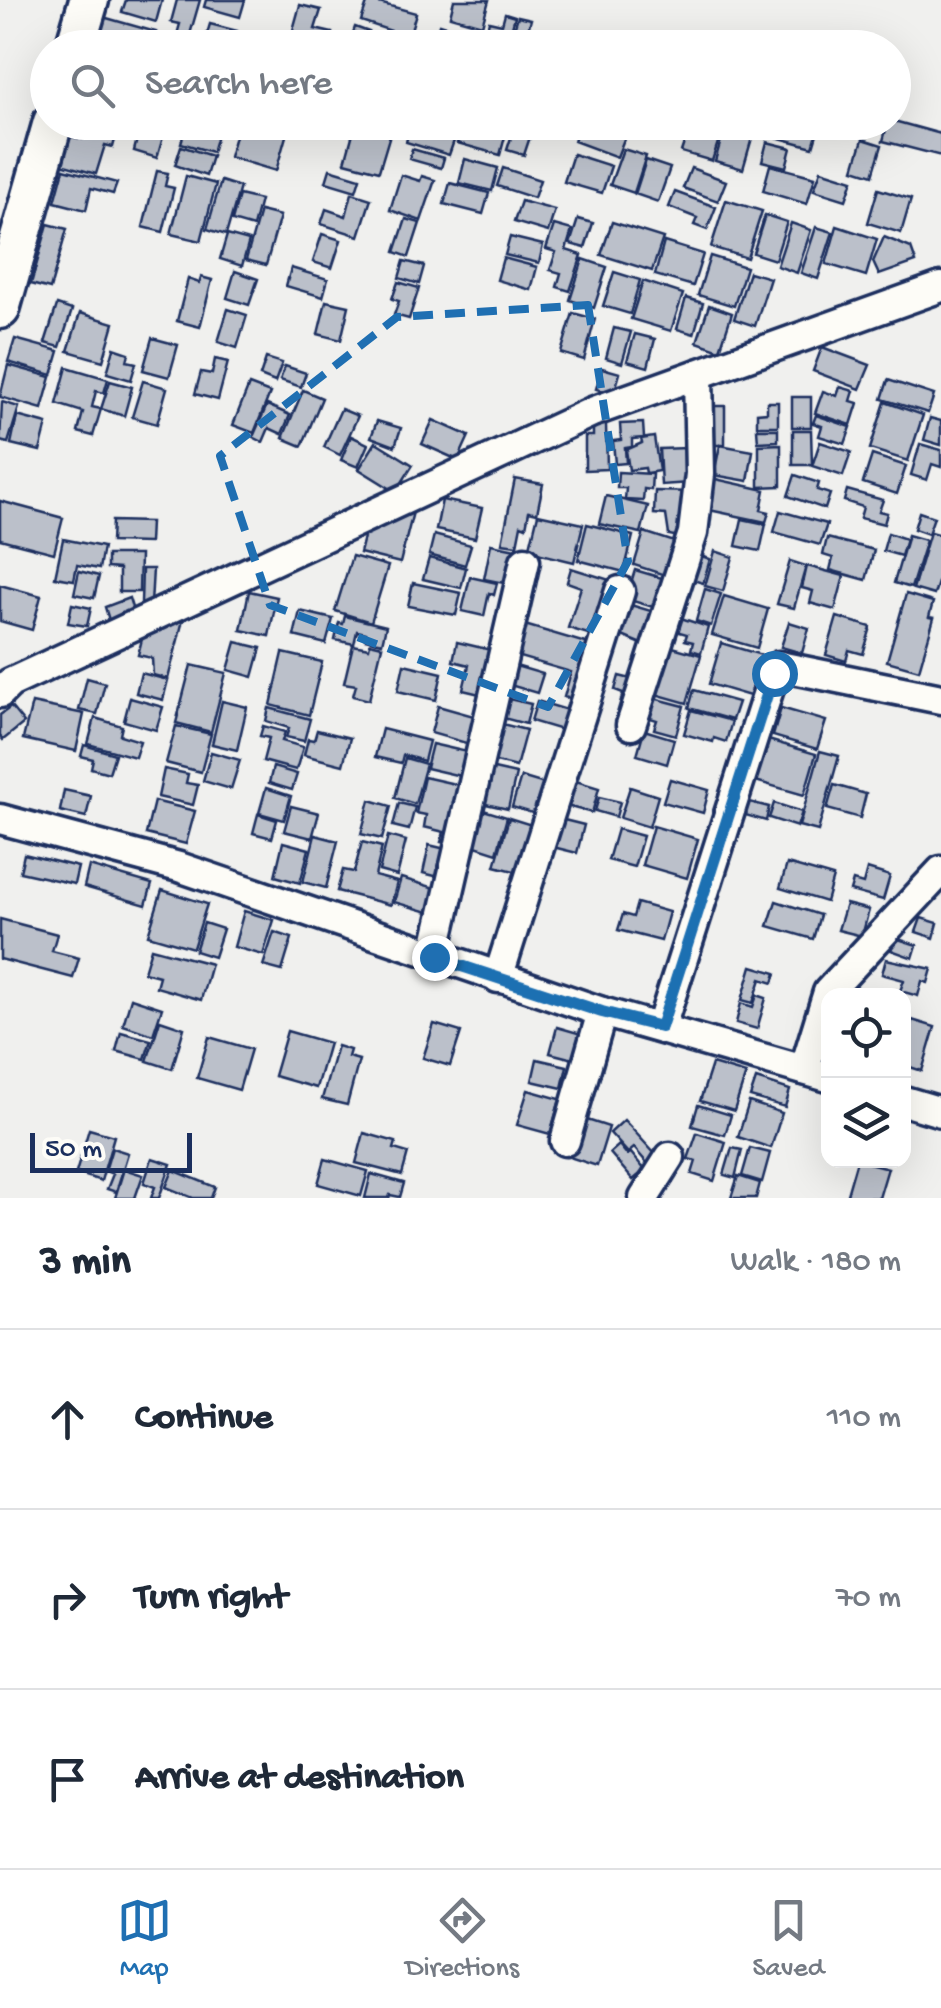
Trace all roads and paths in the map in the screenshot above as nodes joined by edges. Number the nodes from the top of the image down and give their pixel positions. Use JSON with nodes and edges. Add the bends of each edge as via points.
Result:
{"nodes":[{"id":1,"x":90,"y":0,"type":"edge"},
{"id":2,"x":81,"y":30,"type":"edge"},
{"id":3,"x":48,"y":140,"type":"edge"},
{"id":4,"x":941,"y":287,"type":"edge"},
{"id":5,"x":0,"y":310,"type":"edge"},
{"id":6,"x":698,"y":374,"type":"junction"},
{"id":7,"x":525,"y":561,"type":"dead end"},
{"id":8,"x":620,"y":591,"type":"dead end"},
{"id":9,"x":0,"y":692,"type":"edge"},
{"id":10,"x":941,"y":698,"type":"edge"},
{"id":11,"x":631,"y":725,"type":"dead end"},
{"id":12,"x":0,"y":819,"type":"edge"},
{"id":13,"x":941,"y":871,"type":"edge"},
{"id":14,"x":434,"y":957,"type":"junction"},
{"id":15,"x":498,"y":978,"type":"junction"},
{"id":16,"x":602,"y":1012,"type":"junction"},
{"id":17,"x":661,"y":1027,"type":"junction"},
{"id":18,"x":816,"y":1073,"type":"edge"},
{"id":19,"x":911,"y":1103,"type":"edge"},
{"id":20,"x":941,"y":1112,"type":"edge"},
{"id":21,"x":564,"y":1141,"type":"dead end"},
{"id":22,"x":670,"y":1156,"type":"dead end"},
{"id":23,"x":644,"y":1198,"type":"edge"}],
"edges":[{"from":1,"to":2,"type":"street"},
{"from":3,"to":5,"type":"street"},
{"from":4,"to":6,"type":"street"},
{"from":6,"to":9,"type":"street","via":[[592,412]]},
{"from":6,"to":11,"type":"street","via":[[700,474],[693,533]]},
{"from":7,"to":14,"type":"street"},
{"from":8,"to":15,"type":"street"},
{"from":10,"to":17,"type":"street","via":[[779,666]]},
{"from":12,"to":14,"type":"street","via":[[178,868]]},
{"from":13,"to":18,"type":"street","via":[[828,992]]},
{"from":14,"to":15,"type":"street"},
{"from":15,"to":16,"type":"street"},
{"from":16,"to":17,"type":"street"},
{"from":16,"to":21,"type":"street"},
{"from":17,"to":18,"type":"street"},
{"from":19,"to":20,"type":"street"},
{"from":22,"to":23,"type":"street"}]}
